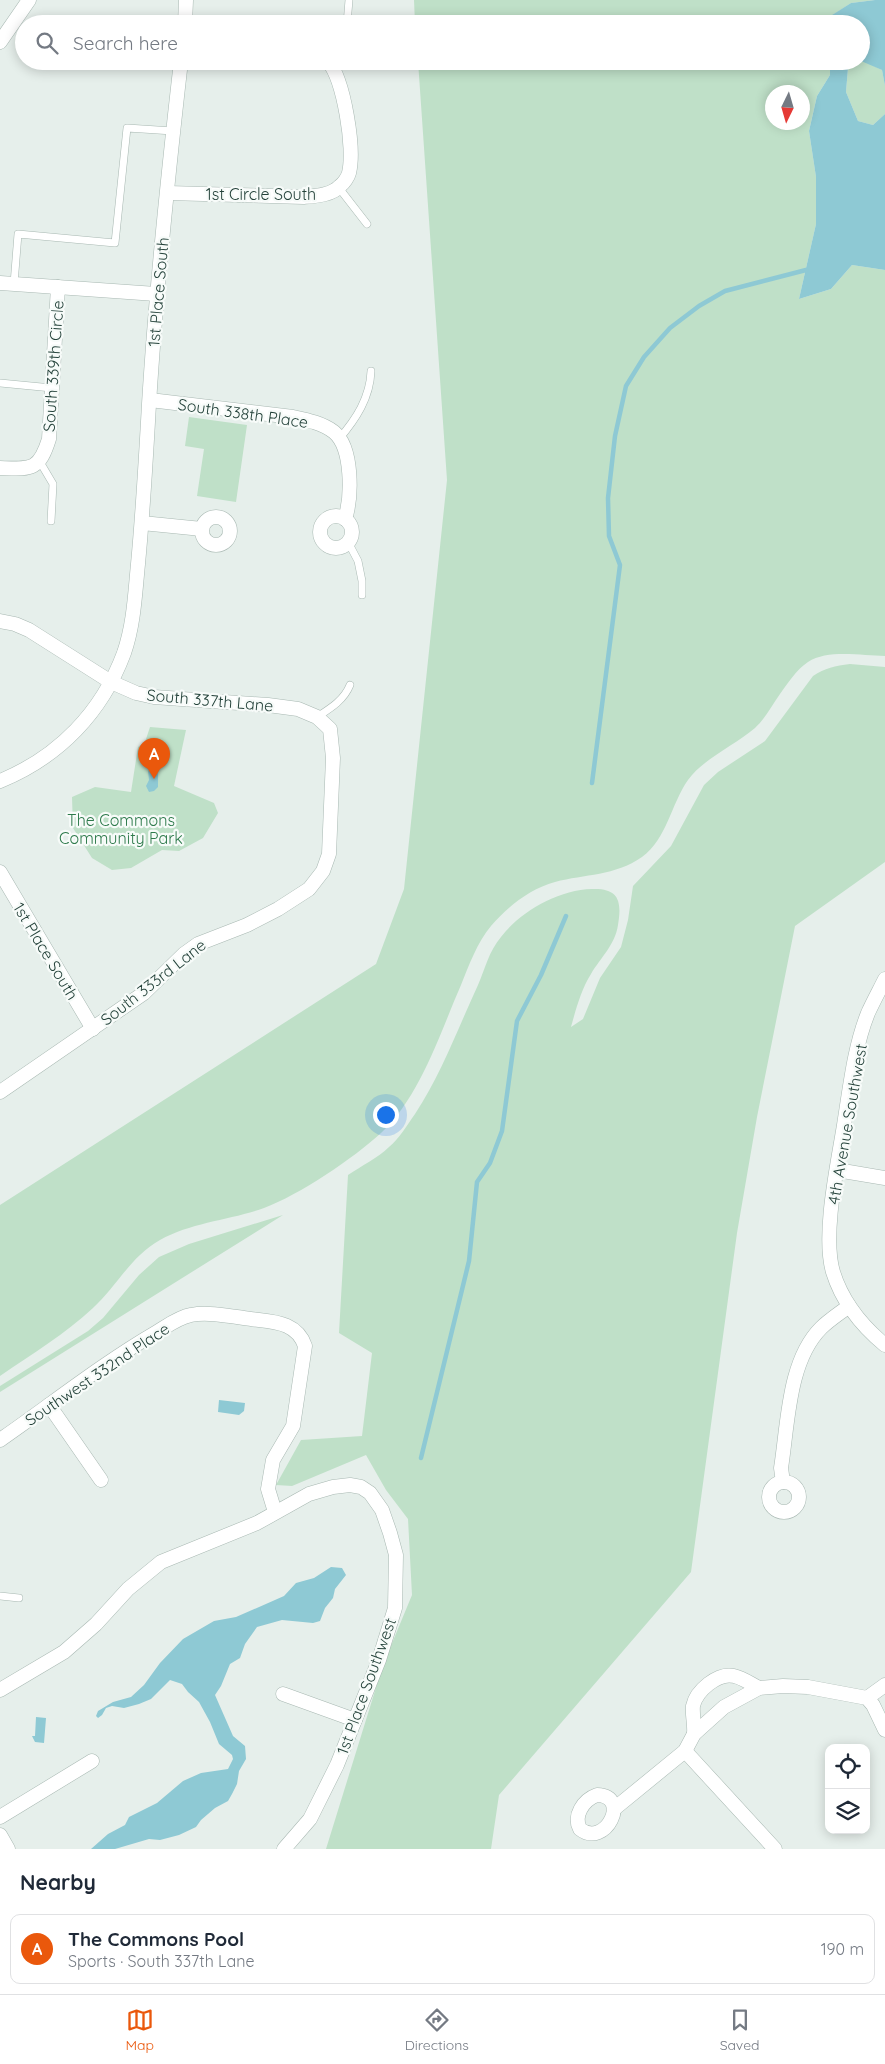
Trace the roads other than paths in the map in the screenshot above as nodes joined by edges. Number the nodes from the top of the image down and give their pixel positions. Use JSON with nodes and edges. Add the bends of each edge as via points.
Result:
{"nodes":[{"id":1,"x":29,"y":0,"type":"edge"},
{"id":2,"x":186,"y":0,"type":"edge"},
{"id":3,"x":349,"y":0,"type":"edge"},
{"id":4,"x":19,"y":15,"type":"edge"},
{"id":5,"x":185,"y":15,"type":"edge"},
{"id":6,"x":348,"y":15,"type":"edge"},
{"id":7,"x":15,"y":20,"type":"edge"},
{"id":8,"x":0,"y":42,"type":"edge"},
{"id":9,"x":181,"y":70,"type":"edge"},
{"id":10,"x":335,"y":70,"type":"edge"},
{"id":11,"x":174,"y":131,"type":"junction"},
{"id":12,"x":339,"y":188,"type":"junction"},
{"id":13,"x":168,"y":193,"type":"junction"},
{"id":14,"x":368,"y":224,"type":"dead end"},
{"id":15,"x":7,"y":283,"type":"edge"},
{"id":16,"x":58,"y":287,"type":"junction"},
{"id":17,"x":156,"y":294,"type":"junction"},
{"id":18,"x":371,"y":371,"type":"dead end"},
{"id":19,"x":0,"y":383,"type":"edge"},
{"id":20,"x":52,"y":388,"type":"junction"},
{"id":21,"x":150,"y":400,"type":"junction"},
{"id":22,"x":339,"y":439,"type":"junction"},
{"id":23,"x":40,"y":462,"type":"junction"},
{"id":24,"x":0,"y":468,"type":"edge"},
{"id":25,"x":345,"y":518,"type":"junction"},
{"id":26,"x":51,"y":520,"type":"dead end"},
{"id":27,"x":142,"y":523,"type":"junction"},
{"id":28,"x":202,"y":529,"type":"dead end"},
{"id":29,"x":348,"y":542,"type":"junction"},
{"id":30,"x":362,"y":595,"type":"dead end"},
{"id":31,"x":0,"y":621,"type":"edge"},
{"id":32,"x":111,"y":682,"type":"junction"},
{"id":33,"x":350,"y":685,"type":"dead end"},
{"id":34,"x":317,"y":717,"type":"junction"},
{"id":35,"x":0,"y":781,"type":"edge"},
{"id":36,"x":0,"y":872,"type":"edge"},
{"id":37,"x":885,"y":979,"type":"edge"},
{"id":38,"x":92,"y":1029,"type":"junction"},
{"id":39,"x":0,"y":1092,"type":"edge"},
{"id":40,"x":837,"y":1170,"type":"junction"},
{"id":41,"x":885,"y":1178,"type":"edge"},
{"id":42,"x":849,"y":1306,"type":"junction"},
{"id":43,"x":885,"y":1345,"type":"edge"},
{"id":44,"x":50,"y":1405,"type":"junction"},
{"id":45,"x":0,"y":1440,"type":"edge"},
{"id":46,"x":101,"y":1480,"type":"dead end"},
{"id":47,"x":783,"y":1482,"type":"dead end"},
{"id":48,"x":275,"y":1512,"type":"junction"},
{"id":49,"x":0,"y":1596,"type":"edge"},
{"id":50,"x":18,"y":1598,"type":"dead end"},
{"id":51,"x":885,"y":1685,"type":"edge"},
{"id":52,"x":759,"y":1688,"type":"junction"},
{"id":53,"x":0,"y":1690,"type":"edge"},
{"id":54,"x":283,"y":1694,"type":"dead end"},
{"id":55,"x":866,"y":1698,"type":"junction"},
{"id":56,"x":355,"y":1720,"type":"junction"},
{"id":57,"x":885,"y":1730,"type":"edge"},
{"id":58,"x":694,"y":1734,"type":"junction"},
{"id":59,"x":685,"y":1751,"type":"junction"},
{"id":60,"x":92,"y":1761,"type":"dead end"},
{"id":61,"x":614,"y":1809,"type":"dead end"},
{"id":62,"x":0,"y":1817,"type":"edge"},
{"id":63,"x":0,"y":1835,"type":"edge"},
{"id":64,"x":8,"y":1849,"type":"edge"},
{"id":65,"x":284,"y":1849,"type":"edge"},
{"id":66,"x":775,"y":1849,"type":"edge"}],
"edges":[{"from":1,"to":4,"type":"street"},
{"from":2,"to":5,"type":"street"},
{"from":3,"to":6,"type":"lane"},
{"from":7,"to":8,"type":"street"},
{"from":9,"to":11,"type":"street","name":"1st Place South"},
{"from":10,"to":12,"type":"street","name":"1st Circle South","via":[[351,150],[349,175]]},
{"from":11,"to":13,"type":"street","name":"1st Place South"},
{"from":11,"to":15,"type":"lane","via":[[127,128],[115,243],[18,234]]},
{"from":12,"to":13,"type":"street","name":"1st Circle South","via":[[304,197]]},
{"from":12,"to":14,"type":"lane"},
{"from":13,"to":17,"type":"street","name":"1st Place South"},
{"from":15,"to":16,"type":"street"},
{"from":16,"to":17,"type":"street"},
{"from":16,"to":20,"type":"street","name":"South 339th Circle"},
{"from":17,"to":21,"type":"street","name":"1st Place South"},
{"from":18,"to":22,"type":"lane","via":[[365,401]]},
{"from":19,"to":20,"type":"lane"},
{"from":20,"to":23,"type":"street","name":"South 339th Circle","via":[[49,439]]},
{"from":21,"to":22,"type":"street","name":"South 338th Place","via":[[293,417],[316,423]]},
{"from":21,"to":27,"type":"street","name":"1st Place South"},
{"from":22,"to":25,"type":"street","via":[[349,468]]},
{"from":23,"to":24,"type":"street","via":[[31,468]]},
{"from":23,"to":26,"type":"lane","via":[[53,484]]},
{"from":25,"to":29,"type":"street","via":[[352,532]]},
{"from":25,"to":29,"type":"street","via":[[334,516],[325,521],[321,536],[333,547]]},
{"from":27,"to":28,"type":"street"},
{"from":27,"to":32,"type":"street","name":"1st Place South","via":[[131,632]]},
{"from":29,"to":30,"type":"lane","via":[[358,561]]},
{"from":31,"to":32,"type":"street","name":"South 337th Lane","via":[[29,630]]},
{"from":32,"to":34,"type":"street","name":"South 337th Lane","via":[[154,697],[268,705],[298,709]]},
{"from":32,"to":35,"type":"street","name":"1st Place South","via":[[90,716],[58,748],[35,764]]},
{"from":33,"to":34,"type":"lane","via":[[347,694]]},
{"from":34,"to":38,"type":"street","name":"South 333rd Lane","via":[[330,729],[333,758],[329,854],[318,879],[309,889],[278,909],[198,944],[144,994]]},
{"from":36,"to":38,"type":"street","name":"1st Place South"},
{"from":37,"to":40,"type":"street","name":"4th Avenue Southwest","via":[[868,1014],[856,1058]]},
{"from":38,"to":39,"type":"street","name":"South 333rd Lane"},
{"from":40,"to":41,"type":"street"},
{"from":40,"to":42,"type":"street","name":"4th Avenue Southwest","via":[[829,1244],[833,1272]]},
{"from":42,"to":43,"type":"street","name":"4th Avenue Southwest"},
{"from":42,"to":47,"type":"street","via":[[821,1328],[807,1346],[795,1374],[781,1468]]},
{"from":44,"to":45,"type":"street","name":"Southwest 332nd Place"},
{"from":44,"to":46,"type":"street"},
{"from":44,"to":48,"type":"street","name":"Southwest 332nd Place","via":[[141,1341],[182,1317],[192,1314],[270,1322],[296,1330],[305,1346],[293,1426],[273,1460],[268,1489]]},
{"from":48,"to":53,"type":"street","via":[[257,1523],[161,1562],[128,1589],[64,1652]]},
{"from":48,"to":56,"type":"street","name":"1st Place Southwest","via":[[309,1494],[350,1485],[370,1493],[382,1510],[396,1555],[395,1608]]},
{"from":49,"to":50,"type":"lane"},
{"from":51,"to":55,"type":"street"},
{"from":52,"to":55,"type":"street","via":[[808,1687]]},
{"from":52,"to":58,"type":"street","via":[[724,1707]]},
{"from":52,"to":58,"type":"street","via":[[733,1675],[708,1685],[693,1705]]},
{"from":54,"to":56,"type":"street"},
{"from":55,"to":57,"type":"street"},
{"from":56,"to":65,"type":"street","name":"1st Place Southwest","via":[[310,1819]]},
{"from":58,"to":59,"type":"street"},
{"from":59,"to":61,"type":"street"},
{"from":59,"to":66,"type":"street"},
{"from":60,"to":62,"type":"street"},
{"from":63,"to":64,"type":"street"}]}
